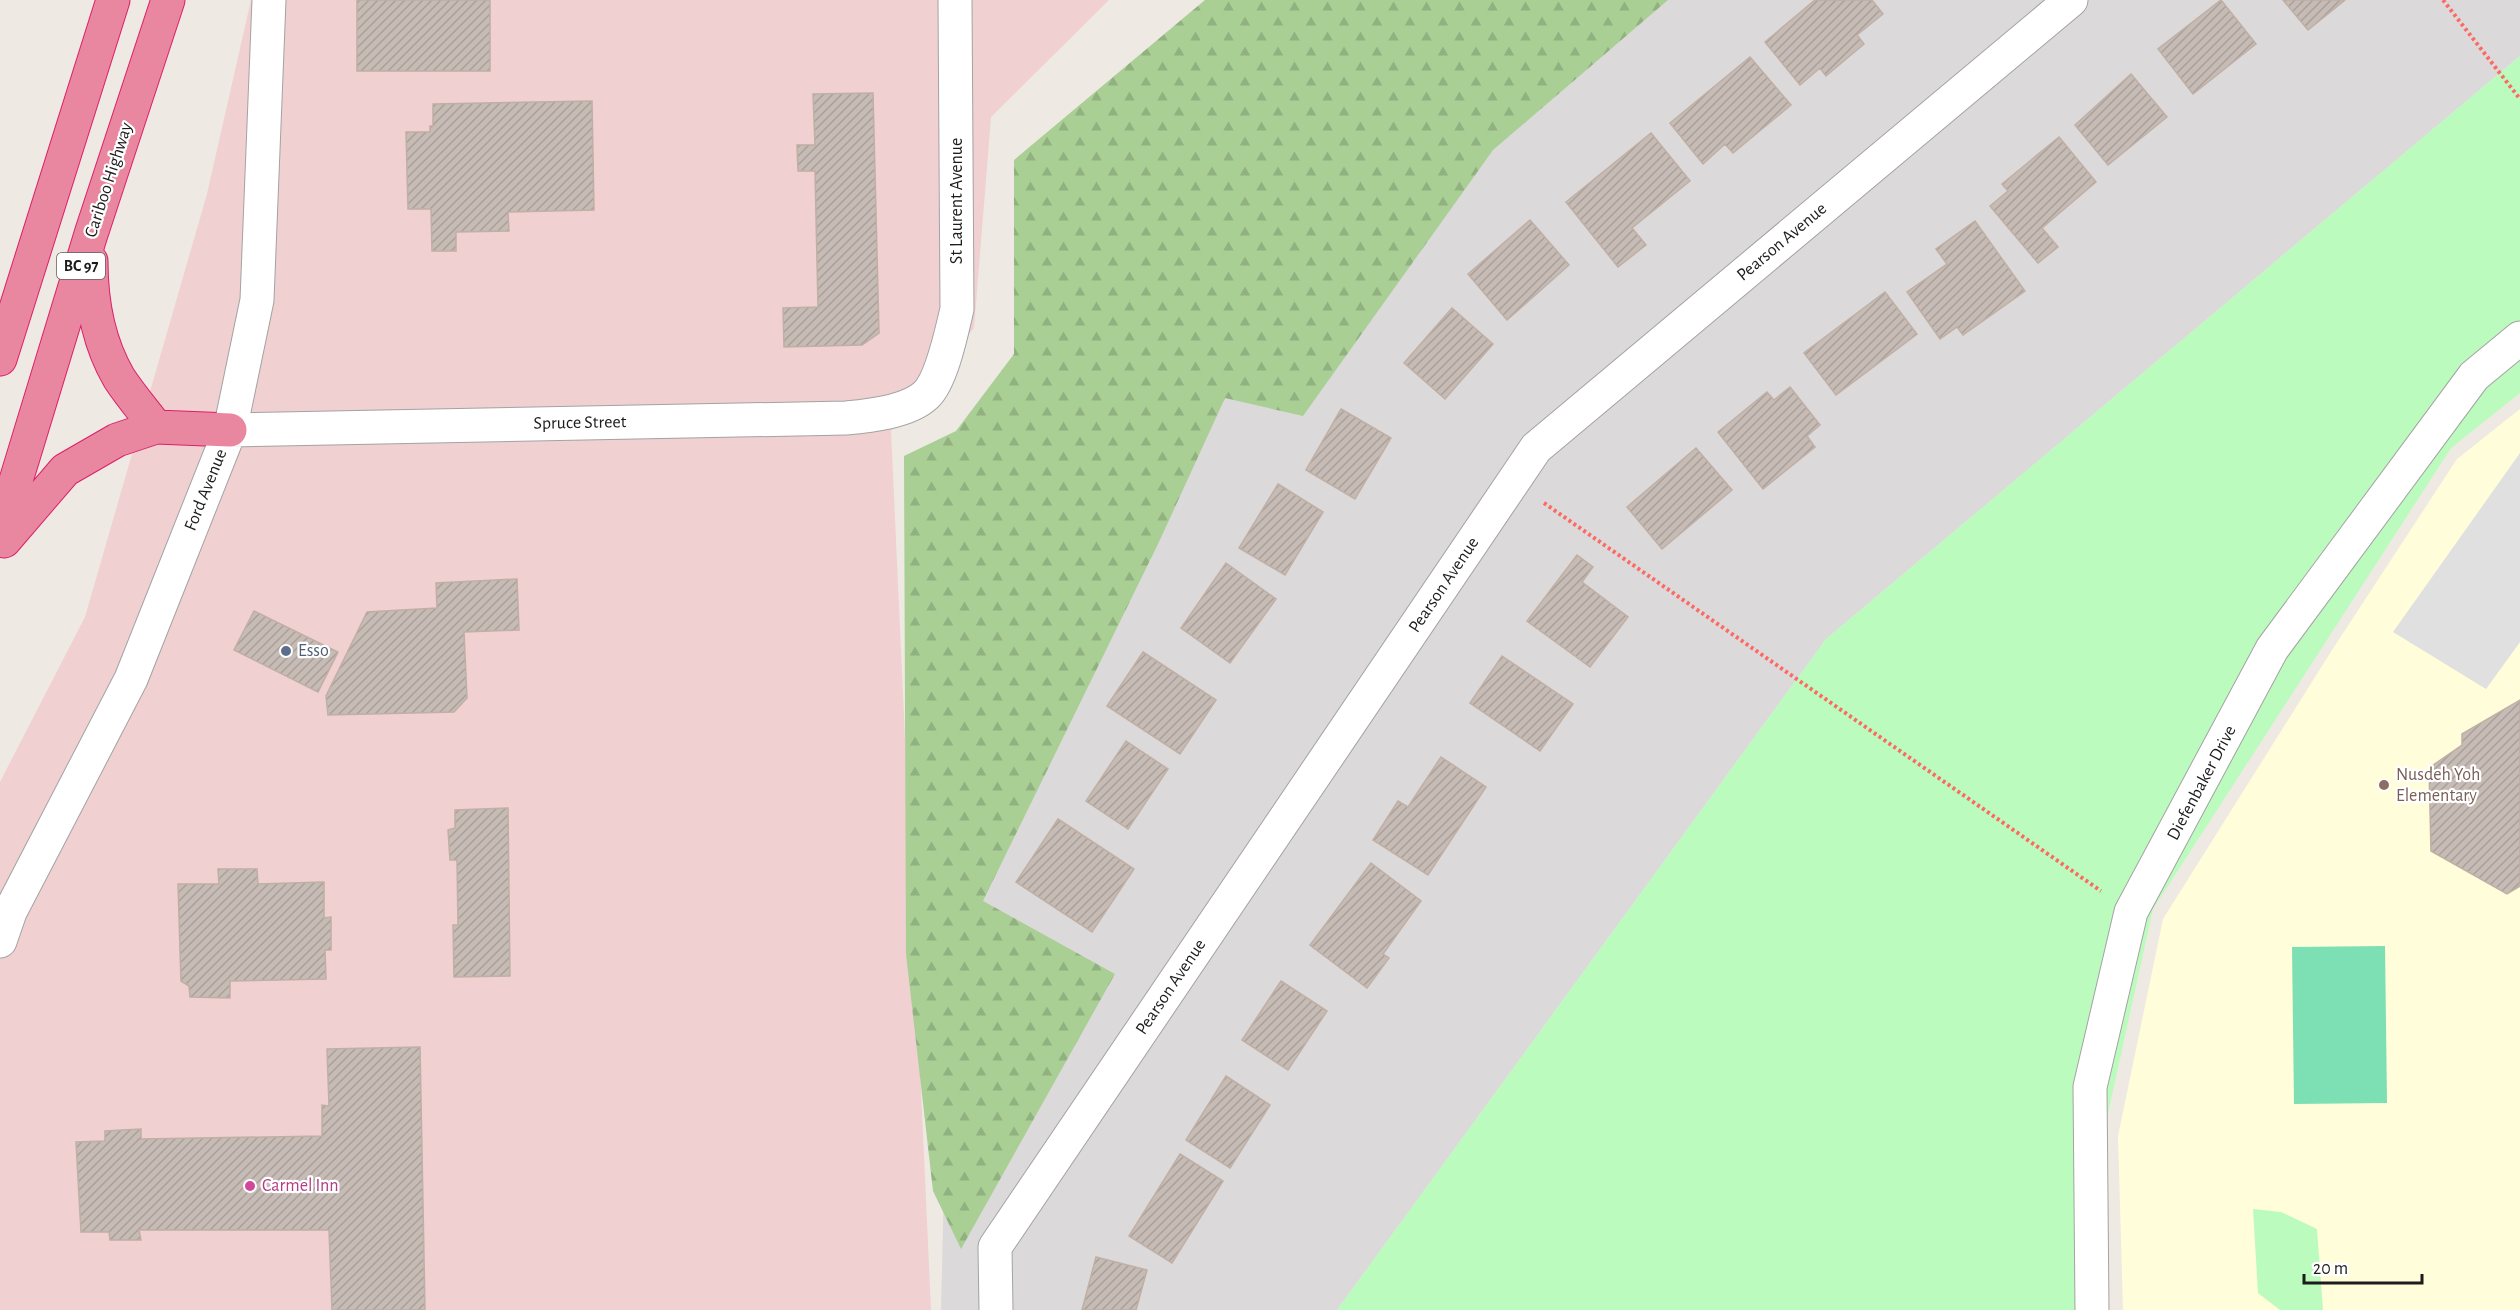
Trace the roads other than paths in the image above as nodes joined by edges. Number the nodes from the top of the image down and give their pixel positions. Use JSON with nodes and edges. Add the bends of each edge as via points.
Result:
{"nodes":[{"id":1,"x":113,"y":0,"type":"edge"},
{"id":2,"x":168,"y":0,"type":"edge"},
{"id":3,"x":269,"y":0,"type":"edge"},
{"id":4,"x":955,"y":0,"type":"edge"},
{"id":5,"x":2071,"y":0,"type":"edge"},
{"id":6,"x":91,"y":234,"type":"junction"},
{"id":7,"x":2520,"y":338,"type":"edge"},
{"id":8,"x":0,"y":359,"type":"edge"},
{"id":9,"x":926,"y":395,"type":"joint"},
{"id":10,"x":156,"y":427,"type":"junction"},
{"id":11,"x":230,"y":430,"type":"junction"},
{"id":12,"x":0,"y":533,"type":"edge"},
{"id":13,"x":0,"y":546,"type":"edge"},
{"id":14,"x":0,"y":941,"type":"edge"},
{"id":15,"x":996,"y":1310,"type":"edge"},
{"id":16,"x":2092,"y":1310,"type":"edge"}],
"edges":[{"from":1,"to":8,"type":"highway","number":"BC 97"},
{"from":2,"to":6,"type":"highway","name":"Cariboo Highway","number":"BC 97"},
{"from":3,"to":11,"type":"street","name":"Ford Avenue","via":[[257,300]]},
{"from":4,"to":9,"type":"street","name":"St Laurent Avenue","via":[[957,309],[947,354]]},
{"from":5,"to":15,"type":"street","name":"Pearson Avenue","via":[[1536,448],[995,1247]]},
{"from":6,"to":10,"type":"highway","via":[[91,296],[101,334],[119,378]]},
{"from":6,"to":12,"type":"highway","name":"Cariboo Highway","number":"BC 97"},
{"from":7,"to":16,"type":"street","name":"Diefenbaker Drive","via":[[2474,376],[2272,649],[2132,912],[2090,1087]]},
{"from":9,"to":11,"type":"street","name":"Spruce Street","via":[[885,414],[846,418]]},
{"from":10,"to":11,"type":"highway"},
{"from":10,"to":13,"type":"highway","via":[[117,440],[65,470]]},
{"from":11,"to":14,"type":"street","name":"Ford Avenue","via":[[131,680],[10,912]]}]}
